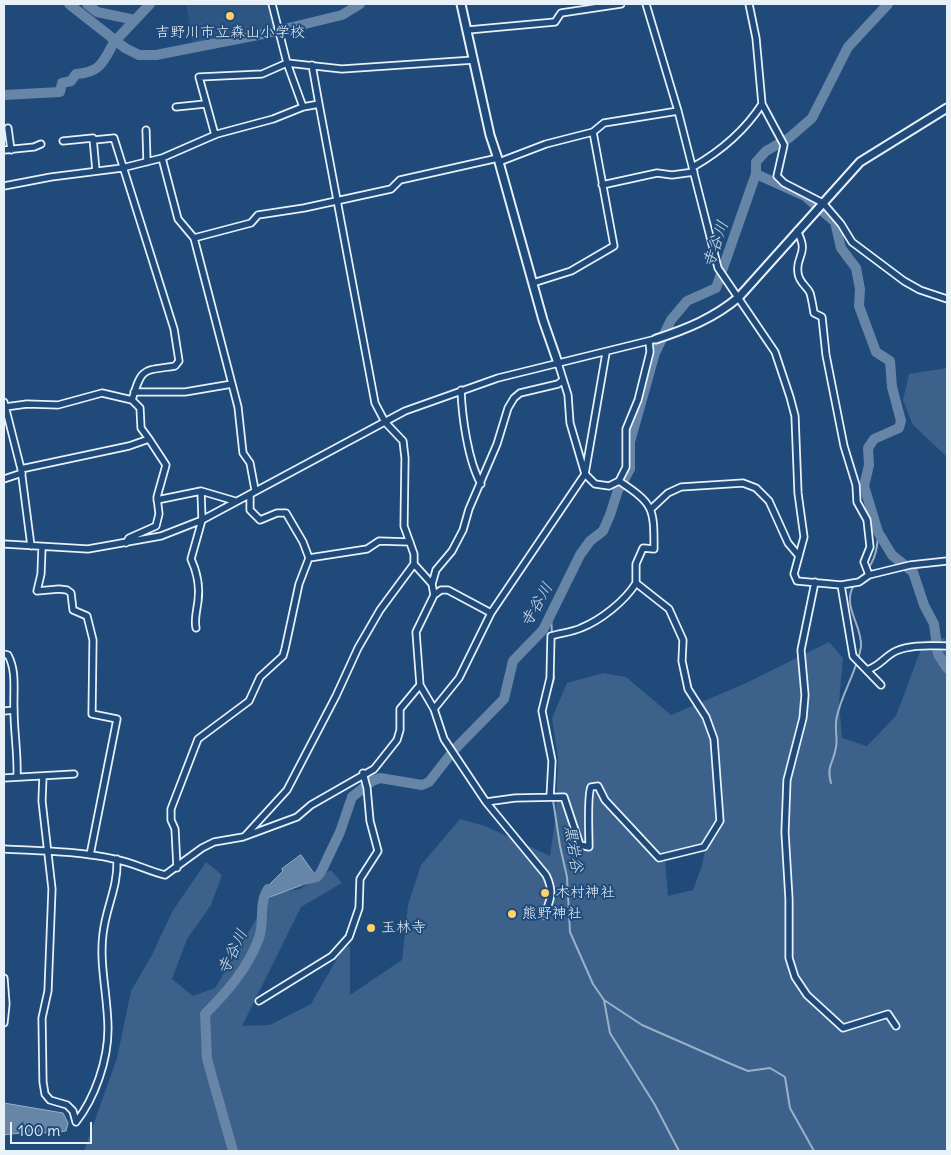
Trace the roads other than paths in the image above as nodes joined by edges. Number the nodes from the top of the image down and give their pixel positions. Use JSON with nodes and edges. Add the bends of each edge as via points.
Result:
{"nodes":[{"id":1,"x":272,"y":4,"type":"edge"},
{"id":2,"x":461,"y":4,"type":"edge"},
{"id":3,"x":621,"y":4,"type":"edge"},
{"id":4,"x":646,"y":4,"type":"edge"},
{"id":5,"x":748,"y":4,"type":"edge"},
{"id":6,"x":468,"y":30,"type":"junction"},
{"id":7,"x":474,"y":60,"type":"junction"},
{"id":8,"x":287,"y":63,"type":"junction"},
{"id":9,"x":312,"y":65,"type":"junction"},
{"id":10,"x":205,"y":104,"type":"junction"},
{"id":11,"x":319,"y":104,"type":"junction"},
{"id":12,"x":762,"y":104,"type":"junction"},
{"id":13,"x":176,"y":107,"type":"dead end"},
{"id":14,"x":303,"y":107,"type":"junction"},
{"id":15,"x":947,"y":108,"type":"edge"},
{"id":16,"x":678,"y":112,"type":"junction"},
{"id":17,"x":8,"y":128,"type":"dead end"},
{"id":18,"x":146,"y":130,"type":"dead end"},
{"id":19,"x":592,"y":132,"type":"junction"},
{"id":20,"x":215,"y":135,"type":"junction"},
{"id":21,"x":94,"y":140,"type":"junction"},
{"id":22,"x":63,"y":141,"type":"dead end"},
{"id":23,"x":41,"y":144,"type":"dead end"},
{"id":24,"x":4,"y":150,"type":"edge"},
{"id":25,"x":11,"y":150,"type":"junction"},
{"id":26,"x":162,"y":158,"type":"junction"},
{"id":27,"x":499,"y":160,"type":"junction"},
{"id":28,"x":147,"y":162,"type":"junction"},
{"id":29,"x":122,"y":168,"type":"junction"},
{"id":30,"x":693,"y":170,"type":"junction"},
{"id":31,"x":96,"y":171,"type":"junction"},
{"id":32,"x":4,"y":184,"type":"edge"},
{"id":33,"x":602,"y":184,"type":"junction"},
{"id":34,"x":337,"y":200,"type":"junction"},
{"id":35,"x":820,"y":206,"type":"junction"},
{"id":36,"x":797,"y":231,"type":"junction"},
{"id":37,"x":194,"y":238,"type":"junction"},
{"id":38,"x":533,"y":284,"type":"junction"},
{"id":39,"x":739,"y":298,"type":"junction"},
{"id":40,"x":947,"y":299,"type":"edge"},
{"id":41,"x":653,"y":340,"type":"junction"},
{"id":42,"x":606,"y":353,"type":"junction"},
{"id":43,"x":558,"y":363,"type":"junction"},
{"id":44,"x":562,"y":380,"type":"junction"},
{"id":45,"x":232,"y":384,"type":"junction"},
{"id":46,"x":462,"y":390,"type":"junction"},
{"id":47,"x":134,"y":392,"type":"junction"},
{"id":48,"x":132,"y":400,"type":"junction"},
{"id":49,"x":4,"y":405,"type":"edge"},
{"id":50,"x":384,"y":422,"type":"junction"},
{"id":51,"x":149,"y":439,"type":"junction"},
{"id":52,"x":22,"y":471,"type":"junction"},
{"id":53,"x":585,"y":474,"type":"junction"},
{"id":54,"x":4,"y":479,"type":"edge"},
{"id":55,"x":619,"y":481,"type":"junction"},
{"id":56,"x":481,"y":484,"type":"junction"},
{"id":57,"x":201,"y":491,"type":"junction"},
{"id":58,"x":253,"y":492,"type":"junction"},
{"id":59,"x":157,"y":500,"type":"junction"},
{"id":60,"x":235,"y":501,"type":"junction"},
{"id":61,"x":651,"y":508,"type":"junction"},
{"id":62,"x":202,"y":520,"type":"junction"},
{"id":63,"x":410,"y":542,"type":"junction"},
{"id":64,"x":126,"y":543,"type":"junction"},
{"id":65,"x":4,"y":544,"type":"edge"},
{"id":66,"x":31,"y":546,"type":"junction"},
{"id":67,"x":42,"y":547,"type":"junction"},
{"id":68,"x":799,"y":556,"type":"junction"},
{"id":69,"x":308,"y":558,"type":"junction"},
{"id":70,"x":947,"y":562,"type":"edge"},
{"id":71,"x":414,"y":564,"type":"junction"},
{"id":72,"x":869,"y":575,"type":"junction"},
{"id":73,"x":816,"y":582,"type":"junction"},
{"id":74,"x":636,"y":583,"type":"junction"},
{"id":75,"x":432,"y":584,"type":"junction"},
{"id":76,"x":842,"y":585,"type":"junction"},
{"id":77,"x":434,"y":595,"type":"junction"},
{"id":78,"x":491,"y":613,"type":"junction"},
{"id":79,"x":196,"y":628,"type":"dead end"},
{"id":80,"x":947,"y":646,"type":"edge"},
{"id":81,"x":4,"y":654,"type":"edge"},
{"id":82,"x":867,"y":670,"type":"junction"},
{"id":83,"x":420,"y":685,"type":"junction"},
{"id":84,"x":881,"y":685,"type":"dead end"},
{"id":85,"x":434,"y":709,"type":"junction"},
{"id":86,"x":14,"y":710,"type":"junction"},
{"id":87,"x":4,"y":711,"type":"edge"},
{"id":88,"x":363,"y":773,"type":"junction"},
{"id":89,"x":74,"y":774,"type":"dead end"},
{"id":90,"x":43,"y":776,"type":"junction"},
{"id":91,"x":17,"y":777,"type":"junction"},
{"id":92,"x":4,"y":778,"type":"edge"},
{"id":93,"x":552,"y":798,"type":"junction"},
{"id":94,"x":486,"y":802,"type":"junction"},
{"id":95,"x":243,"y":837,"type":"junction"},
{"id":96,"x":4,"y":850,"type":"edge"},
{"id":97,"x":48,"y":852,"type":"junction"},
{"id":98,"x":90,"y":855,"type":"junction"},
{"id":99,"x":117,"y":859,"type":"junction"},
{"id":100,"x":177,"y":868,"type":"junction"},
{"id":101,"x":544,"y":916,"type":"dead end"},
{"id":102,"x":4,"y":978,"type":"edge"},
{"id":103,"x":259,"y":1002,"type":"dead end"},
{"id":104,"x":4,"y":1023,"type":"edge"},
{"id":105,"x":896,"y":1026,"type":"dead end"}],
"edges":[{"from":1,"to":8,"type":"street"},
{"from":2,"to":6,"type":"street"},
{"from":3,"to":6,"type":"street","via":[[561,13],[555,22]]},
{"from":4,"to":16,"type":"street"},
{"from":5,"to":12,"type":"street","via":[[756,38]]},
{"from":6,"to":7,"type":"street"},
{"from":7,"to":9,"type":"street","via":[[342,69]]},
{"from":7,"to":27,"type":"street","via":[[490,135]]},
{"from":8,"to":9,"type":"street"},
{"from":8,"to":10,"type":"street","via":[[262,74],[199,77]]},
{"from":8,"to":14,"type":"street"},
{"from":9,"to":11,"type":"street"},
{"from":10,"to":13,"type":"street"},
{"from":10,"to":20,"type":"street"},
{"from":11,"to":14,"type":"street"},
{"from":11,"to":34,"type":"street"},
{"from":12,"to":30,"type":"street","via":[[750,123],[732,141]]},
{"from":12,"to":35,"type":"street","via":[[784,145],[778,176]]},
{"from":14,"to":20,"type":"street","via":[[273,120]]},
{"from":15,"to":35,"type":"street","via":[[860,162]]},
{"from":16,"to":19,"type":"street","via":[[604,123]]},
{"from":16,"to":30,"type":"street"},
{"from":17,"to":25,"type":"street"},
{"from":18,"to":28,"type":"street"},
{"from":19,"to":27,"type":"street"},
{"from":19,"to":33,"type":"street"},
{"from":20,"to":26,"type":"street"},
{"from":21,"to":22,"type":"street"},
{"from":21,"to":29,"type":"street","via":[[114,138]]},
{"from":21,"to":31,"type":"street"},
{"from":23,"to":25,"type":"street","via":[[34,148]]},
{"from":24,"to":25,"type":"street"},
{"from":26,"to":28,"type":"street"},
{"from":26,"to":37,"type":"street","via":[[178,219]]},
{"from":27,"to":34,"type":"street","via":[[400,180],[391,189]]},
{"from":27,"to":38,"type":"street"},
{"from":28,"to":29,"type":"street"},
{"from":29,"to":31,"type":"street"},
{"from":29,"to":47,"type":"street","via":[[174,329],[179,361],[176,366],[141,374]]},
{"from":30,"to":33,"type":"street","via":[[672,175],[656,173]]},
{"from":30,"to":39,"type":"street","via":[[718,268]]},
{"from":31,"to":32,"type":"street"},
{"from":33,"to":38,"type":"street","via":[[614,246],[571,271]]},
{"from":34,"to":37,"type":"street","via":[[258,215],[251,223]]},
{"from":34,"to":50,"type":"street","via":[[375,403]]},
{"from":35,"to":36,"type":"street"},
{"from":35,"to":40,"type":"street","via":[[841,224],[852,242],[904,281]]},
{"from":36,"to":39,"type":"street"},
{"from":36,"to":72,"type":"street","via":[[803,242],[797,272],[801,284],[810,291],[814,313],[822,317],[844,446],[858,502],[867,520],[870,547],[864,562]]},
{"from":37,"to":45,"type":"street"},
{"from":38,"to":43,"type":"street"},
{"from":39,"to":41,"type":"street","via":[[710,319]]},
{"from":39,"to":68,"type":"street","via":[[775,352],[795,416],[798,493],[804,537]]},
{"from":41,"to":42,"type":"street"},
{"from":41,"to":55,"type":"street","via":[[638,400],[626,428],[626,467]]},
{"from":42,"to":43,"type":"street"},
{"from":42,"to":53,"type":"street"},
{"from":43,"to":44,"type":"street"},
{"from":43,"to":46,"type":"street"},
{"from":44,"to":53,"type":"street"},
{"from":44,"to":56,"type":"street","via":[[558,384],[520,393],[514,398]]},
{"from":45,"to":47,"type":"street","via":[[185,392]]},
{"from":45,"to":58,"type":"street","via":[[243,453],[250,463]]},
{"from":46,"to":50,"type":"street"},
{"from":46,"to":56,"type":"street","via":[[473,470]]},
{"from":47,"to":48,"type":"street"},
{"from":48,"to":49,"type":"street","via":[[102,393],[58,405]]},
{"from":48,"to":51,"type":"street","via":[[140,408],[141,428]]},
{"from":49,"to":52,"type":"street"},
{"from":50,"to":58,"type":"street"},
{"from":50,"to":63,"type":"street","via":[[402,441],[406,458],[404,526]]},
{"from":51,"to":52,"type":"street"},
{"from":51,"to":59,"type":"street","via":[[166,465]]},
{"from":52,"to":54,"type":"street"},
{"from":52,"to":66,"type":"street"},
{"from":53,"to":55,"type":"street","via":[[595,484],[609,486]]},
{"from":53,"to":78,"type":"street"},
{"from":55,"to":61,"type":"street"},
{"from":56,"to":75,"type":"street","via":[[463,530],[452,551],[436,570]]},
{"from":57,"to":59,"type":"street"},
{"from":57,"to":60,"type":"street"},
{"from":57,"to":62,"type":"street"},
{"from":58,"to":60,"type":"street"},
{"from":58,"to":69,"type":"street","via":[[250,510],[260,520],[286,513],[303,542]]},
{"from":59,"to":64,"type":"street","via":[[159,514],[156,526],[129,538]]},
{"from":60,"to":62,"type":"street"},
{"from":61,"to":68,"type":"street","via":[[668,493],[681,487],[743,483],[756,488],[769,501],[788,543]]},
{"from":61,"to":74,"type":"street","via":[[654,549],[643,548],[636,564]]},
{"from":62,"to":64,"type":"street","via":[[161,536]]},
{"from":62,"to":79,"type":"street","via":[[191,559],[197,571],[199,598]]},
{"from":63,"to":69,"type":"street","via":[[379,541],[367,548]]},
{"from":63,"to":71,"type":"street"},
{"from":64,"to":67,"type":"street","via":[[88,549]]},
{"from":65,"to":66,"type":"street"},
{"from":66,"to":67,"type":"street"},
{"from":67,"to":98,"type":"street","via":[[37,591],[67,590],[71,593],[73,610],[87,616],[92,630],[92,714],[117,719]]},
{"from":68,"to":73,"type":"street","via":[[794,574],[797,581]]},
{"from":69,"to":100,"type":"street","via":[[283,656],[260,677],[249,701],[198,739],[171,808]]},
{"from":70,"to":72,"type":"street","via":[[910,565]]},
{"from":71,"to":75,"type":"street"},
{"from":71,"to":95,"type":"street","via":[[366,632],[287,790]]},
{"from":72,"to":76,"type":"street"},
{"from":73,"to":76,"type":"street"},
{"from":73,"to":105,"type":"street","via":[[801,650],[805,695],[802,718],[787,780],[785,832],[789,958],[795,978],[807,995],[843,1028],[888,1014]]},
{"from":74,"to":93,"type":"street","via":[[614,607],[582,627],[554,635],[550,678],[542,711],[552,760]]},
{"from":74,"to":93,"type":"street","via":[[669,609],[683,640],[682,661],[688,689],[706,717],[714,739],[720,821],[704,847],[659,858],[606,800],[598,786],[591,787],[588,793],[589,847],[580,845],[564,798]]},
{"from":75,"to":77,"type":"street"},
{"from":76,"to":82,"type":"street","via":[[849,641],[857,662]]},
{"from":77,"to":78,"type":"street","via":[[440,590],[448,590]]},
{"from":77,"to":83,"type":"street","via":[[416,632]]},
{"from":78,"to":85,"type":"street","via":[[459,678]]},
{"from":80,"to":82,"type":"street","via":[[913,646],[894,651],[876,667]]},
{"from":81,"to":86,"type":"street","via":[[12,663]]},
{"from":82,"to":84,"type":"street"},
{"from":83,"to":85,"type":"street"},
{"from":83,"to":88,"type":"street","via":[[400,709],[400,730],[396,740],[374,769]]},
{"from":85,"to":94,"type":"street","via":[[444,739]]},
{"from":86,"to":87,"type":"street"},
{"from":86,"to":91,"type":"street"},
{"from":88,"to":95,"type":"street","via":[[297,817]]},
{"from":88,"to":103,"type":"street","via":[[378,851],[360,878],[359,908],[349,937],[332,956]]},
{"from":89,"to":90,"type":"street"},
{"from":90,"to":91,"type":"street"},
{"from":90,"to":97,"type":"street","via":[[42,801]]},
{"from":91,"to":92,"type":"street"},
{"from":93,"to":94,"type":"street"},
{"from":94,"to":101,"type":"street","via":[[552,886]]},
{"from":95,"to":100,"type":"street","via":[[214,842]]},
{"from":96,"to":97,"type":"street"},
{"from":97,"to":98,"type":"street"},
{"from":97,"to":99,"type":"street","via":[[52,902],[48,991],[42,1018],[43,1082],[45,1094],[50,1100],[67,1105],[76,1122],[87,1107],[100,1075],[108,1037],[103,934],[118,877]]},
{"from":98,"to":99,"type":"street"},
{"from":99,"to":100,"type":"street","via":[[166,875]]},
{"from":102,"to":104,"type":"street"}]}
